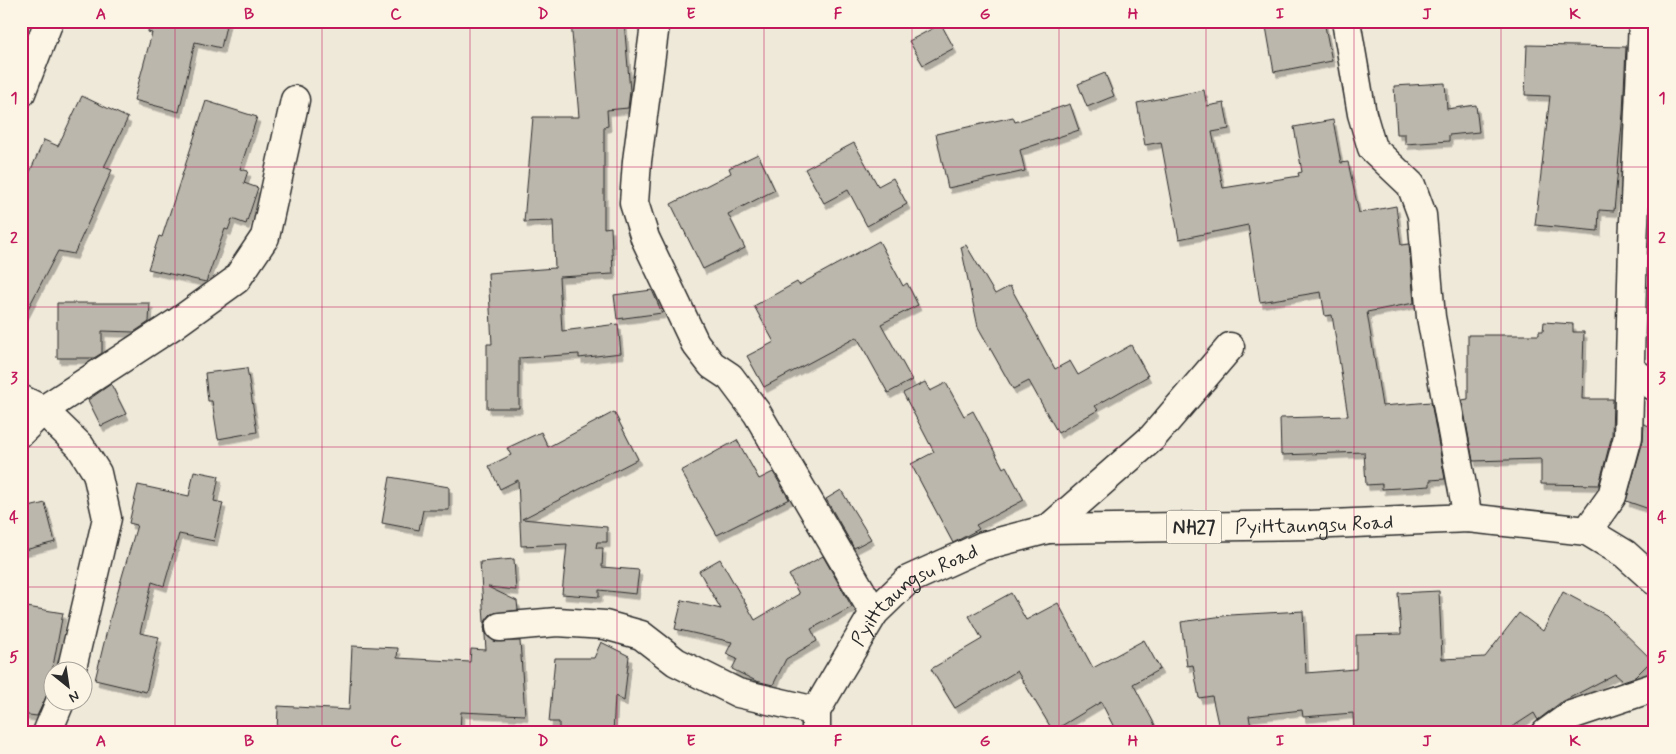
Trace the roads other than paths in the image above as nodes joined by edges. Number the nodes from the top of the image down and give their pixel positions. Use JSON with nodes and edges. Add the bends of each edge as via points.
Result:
{"nodes":[{"id":1,"x":49,"y":21,"type":"edge"},
{"id":2,"x":1346,"y":21,"type":"edge"},
{"id":3,"x":1643,"y":21,"type":"edge"},
{"id":4,"x":654,"y":32,"type":"dead end"},
{"id":5,"x":21,"y":93,"type":"edge"},
{"id":6,"x":295,"y":100,"type":"dead end"},
{"id":7,"x":1646,"y":128,"type":"edge"},
{"id":8,"x":1230,"y":347,"type":"dead end"},
{"id":9,"x":1630,"y":369,"type":"junction"},
{"id":10,"x":1655,"y":387,"type":"edge"},
{"id":11,"x":32,"y":405,"type":"edge"},
{"id":12,"x":21,"y":432,"type":"edge"},
{"id":13,"x":1468,"y":518,"type":"junction"},
{"id":14,"x":1048,"y":529,"type":"junction"},
{"id":15,"x":1588,"y":531,"type":"junction"},
{"id":16,"x":1655,"y":582,"type":"edge"},
{"id":17,"x":874,"y":613,"type":"junction"},
{"id":18,"x":500,"y":627,"type":"dead end"},
{"id":19,"x":73,"y":662,"type":"edge"},
{"id":20,"x":1655,"y":686,"type":"edge"},
{"id":21,"x":56,"y":712,"type":"edge"},
{"id":22,"x":816,"y":722,"type":"edge"},
{"id":23,"x":47,"y":733,"type":"edge"},
{"id":24,"x":1546,"y":733,"type":"edge"}],
"edges":[{"from":1,"to":5,"type":"main road"},
{"from":2,"to":13,"type":"main road","via":[[1362,114],[1372,148],[1410,185],[1422,215],[1431,317]]},
{"from":3,"to":7,"type":"main road"},
{"from":4,"to":17,"type":"main road","via":[[634,203],[645,238],[695,343],[712,365],[730,376],[757,413]]},
{"from":6,"to":11,"type":"main road","via":[[265,237],[236,280],[175,324]]},
{"from":7,"to":9,"type":"main road"},
{"from":8,"to":14,"type":"main road","via":[[1152,438]]},
{"from":9,"to":10,"type":"main road"},
{"from":9,"to":15,"type":"main road","via":[[1628,437],[1612,496]]},
{"from":11,"to":12,"type":"main road"},
{"from":11,"to":19,"type":"main road","via":[[80,446],[97,473],[107,518]]},
{"from":13,"to":14,"type":"main road","name":"PyiHtaungsu Road","number":"NH27","via":[[1309,525]]},
{"from":13,"to":15,"type":"main road","name":"PyiHtaungsu Road","number":"NH27"},
{"from":14,"to":17,"type":"main road","name":"PyiHtaungsu Road","number":"NH27","via":[[982,546],[908,580]]},
{"from":15,"to":16,"type":"main road","name":"PyiHtaungsu Road","number":"NH27","via":[[1625,554]]},
{"from":17,"to":22,"type":"main road","name":"PyiHtaungsu Road","number":"NH27"},
{"from":18,"to":22,"type":"main road","via":[[557,622],[605,625],[641,635],[676,662],[738,693]]},
{"from":20,"to":24,"type":"main road","via":[[1572,715]]},
{"from":21,"to":23,"type":"main road"}]}
